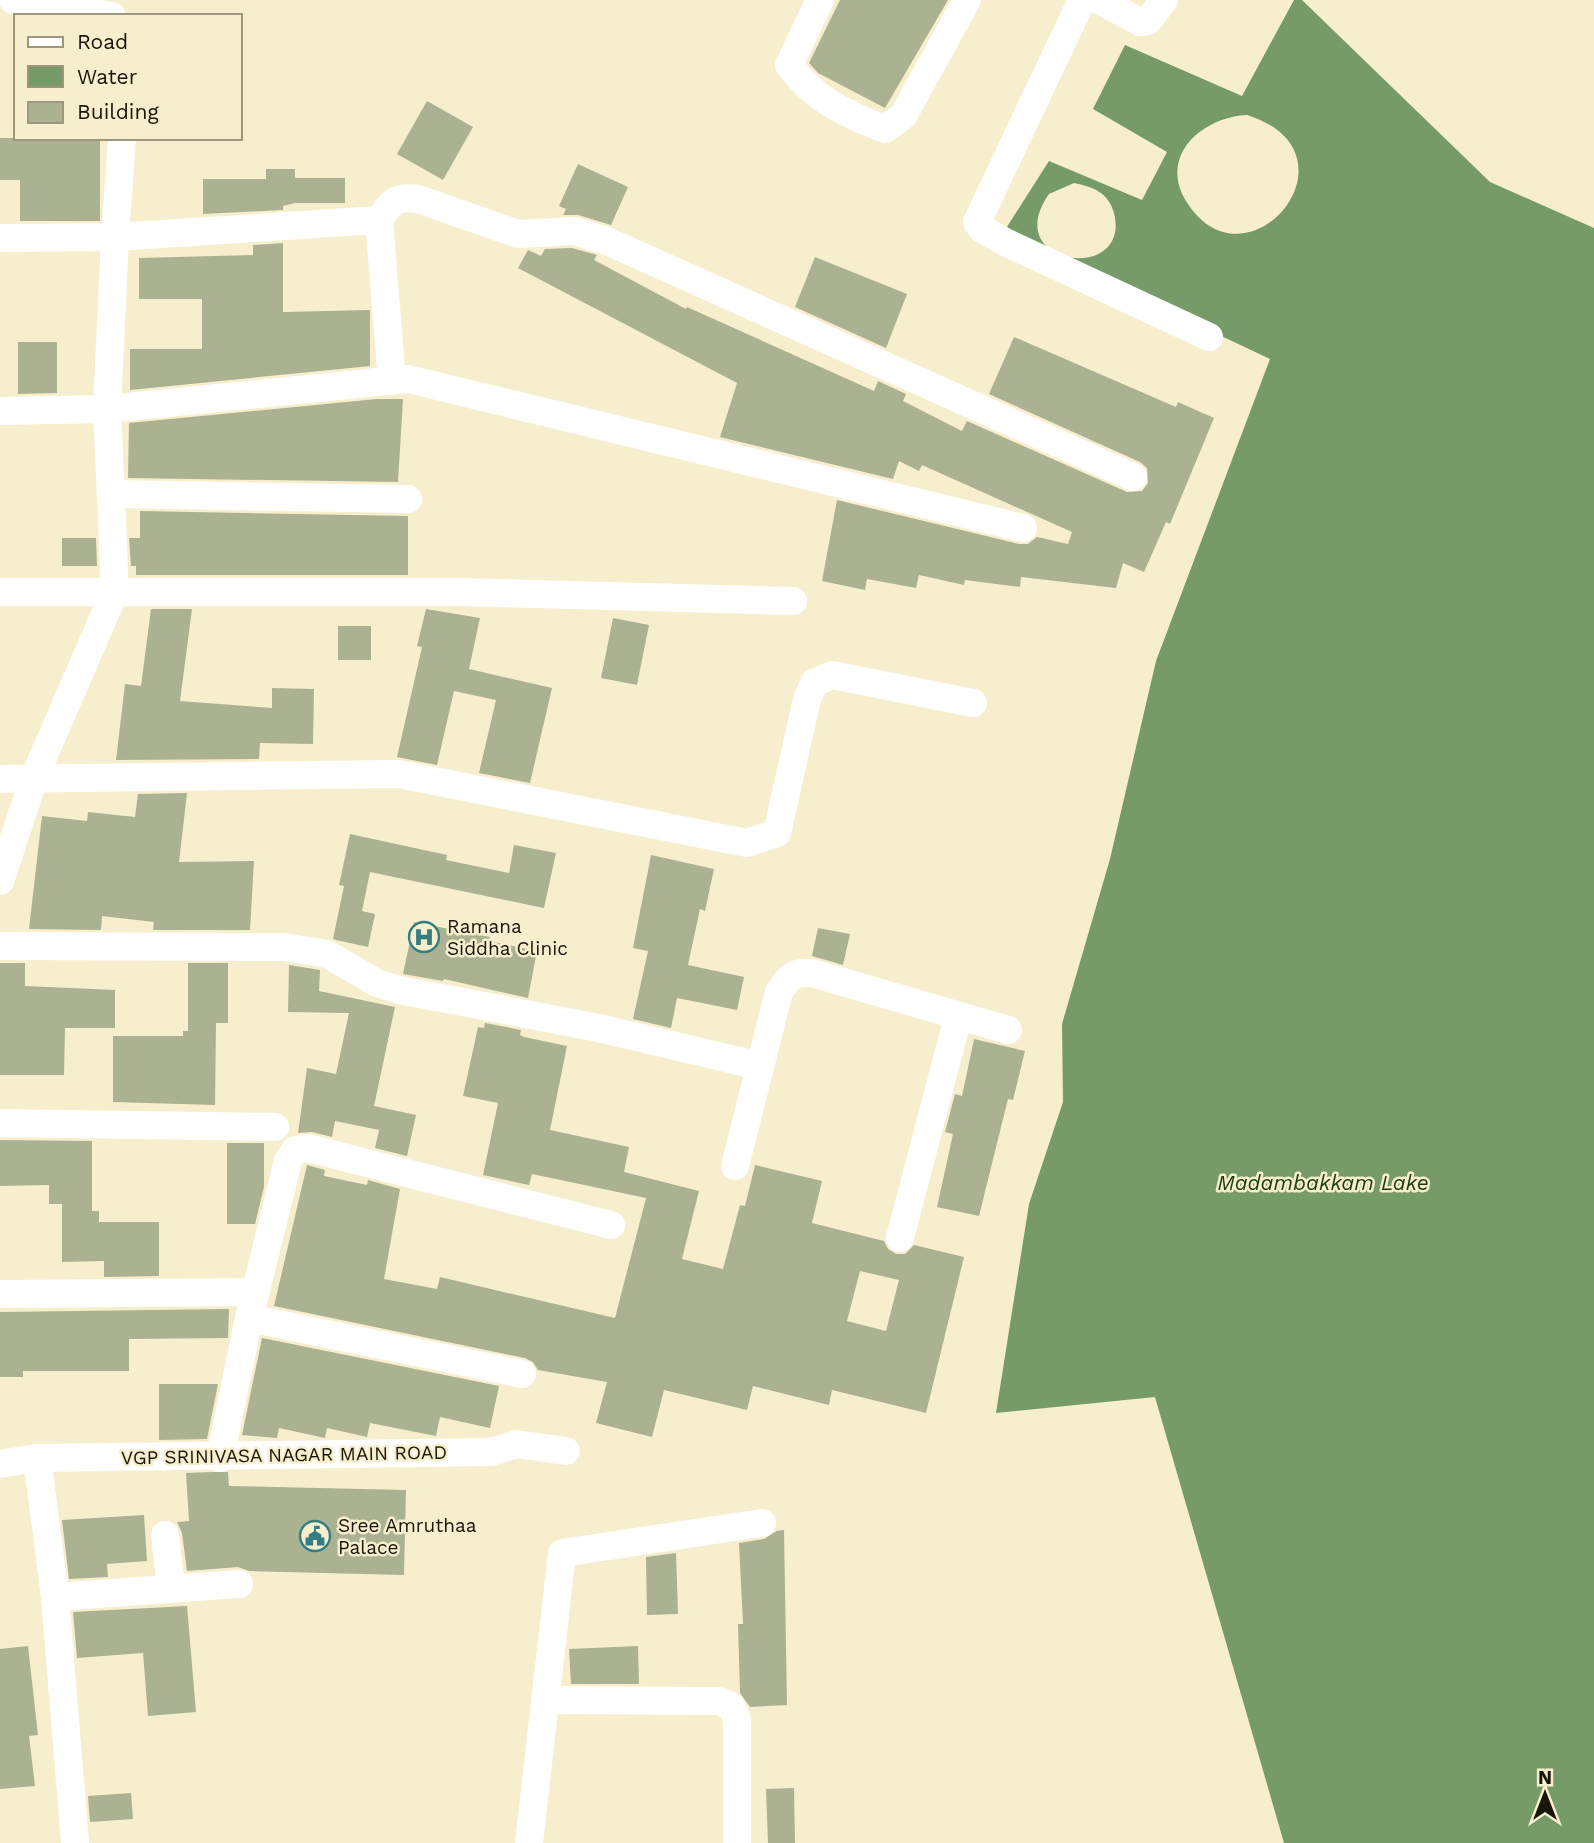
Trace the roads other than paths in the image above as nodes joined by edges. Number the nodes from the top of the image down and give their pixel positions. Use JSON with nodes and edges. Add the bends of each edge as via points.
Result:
{"nodes":[{"id":1,"x":13,"y":0,"type":"edge"},
{"id":2,"x":820,"y":0,"type":"edge"},
{"id":3,"x":967,"y":0,"type":"edge"},
{"id":4,"x":1082,"y":0,"type":"edge"},
{"id":5,"x":1099,"y":0,"type":"edge"},
{"id":6,"x":1164,"y":0,"type":"edge"},
{"id":7,"x":100,"y":14,"type":"edge"},
{"id":8,"x":122,"y":140,"type":"edge"},
{"id":9,"x":379,"y":220,"type":"junction"},
{"id":10,"x":115,"y":237,"type":"junction"},
{"id":11,"x":0,"y":238,"type":"edge"},
{"id":12,"x":1209,"y":337,"type":"dead end"},
{"id":13,"x":392,"y":381,"type":"junction"},
{"id":14,"x":107,"y":409,"type":"junction"},
{"id":15,"x":0,"y":411,"type":"edge"},
{"id":16,"x":1133,"y":477,"type":"dead end"},
{"id":17,"x":111,"y":494,"type":"junction"},
{"id":18,"x":408,"y":499,"type":"dead end"},
{"id":19,"x":1023,"y":528,"type":"dead end"},
{"id":20,"x":115,"y":591,"type":"junction"},
{"id":21,"x":0,"y":592,"type":"edge"},
{"id":22,"x":793,"y":601,"type":"dead end"},
{"id":23,"x":973,"y":703,"type":"dead end"},
{"id":24,"x":34,"y":778,"type":"junction"},
{"id":25,"x":0,"y":779,"type":"edge"},
{"id":26,"x":0,"y":881,"type":"edge"},
{"id":27,"x":0,"y":946,"type":"edge"},
{"id":28,"x":958,"y":1017,"type":"junction"},
{"id":29,"x":1008,"y":1030,"type":"dead end"},
{"id":30,"x":760,"y":1066,"type":"junction"},
{"id":31,"x":0,"y":1123,"type":"edge"},
{"id":32,"x":275,"y":1126,"type":"dead end"},
{"id":33,"x":735,"y":1166,"type":"dead end"},
{"id":34,"x":611,"y":1225,"type":"dead end"},
{"id":35,"x":900,"y":1238,"type":"dead end"},
{"id":36,"x":0,"y":1294,"type":"edge"},
{"id":37,"x":252,"y":1305,"type":"junction"},
{"id":38,"x":522,"y":1374,"type":"dead end"},
{"id":39,"x":566,"y":1451,"type":"dead end"},
{"id":40,"x":37,"y":1458,"type":"junction"},
{"id":41,"x":220,"y":1458,"type":"junction"},
{"id":42,"x":0,"y":1464,"type":"edge"},
{"id":43,"x":762,"y":1523,"type":"dead end"},
{"id":44,"x":165,"y":1535,"type":"dead end"},
{"id":45,"x":239,"y":1584,"type":"dead end"},
{"id":46,"x":172,"y":1588,"type":"junction"},
{"id":47,"x":55,"y":1597,"type":"junction"},
{"id":48,"x":546,"y":1700,"type":"junction"},
{"id":49,"x":75,"y":1843,"type":"edge"},
{"id":50,"x":530,"y":1843,"type":"edge"},
{"id":51,"x":737,"y":1843,"type":"edge"}],
"edges":[{"from":1,"to":7,"type":"street"},
{"from":2,"to":3,"type":"street","via":[[789,65],[808,90],[885,129],[903,116]]},
{"from":4,"to":12,"type":"street","via":[[977,222],[1005,242]]},
{"from":5,"to":6,"type":"street","via":[[1140,22],[1148,21]]},
{"from":8,"to":10,"type":"street"},
{"from":9,"to":10,"type":"street"},
{"from":9,"to":13,"type":"street"},
{"from":9,"to":16,"type":"street","via":[[393,200],[401,197],[518,234],[574,231],[607,241]]},
{"from":10,"to":11,"type":"street"},
{"from":10,"to":14,"type":"street"},
{"from":13,"to":14,"type":"street"},
{"from":13,"to":19,"type":"street","via":[[408,379]]},
{"from":14,"to":15,"type":"street"},
{"from":14,"to":17,"type":"street"},
{"from":17,"to":18,"type":"street"},
{"from":17,"to":20,"type":"street"},
{"from":20,"to":21,"type":"street"},
{"from":20,"to":22,"type":"street","via":[[459,592]]},
{"from":20,"to":24,"type":"street"},
{"from":23,"to":24,"type":"street","via":[[832,676],[814,683],[777,833],[747,843],[399,774]]},
{"from":24,"to":25,"type":"street"},
{"from":24,"to":26,"type":"street"},
{"from":27,"to":30,"type":"street","via":[[284,947],[327,954],[377,983],[399,990],[599,1028]]},
{"from":28,"to":29,"type":"street"},
{"from":28,"to":30,"type":"street","via":[[798,972],[789,976],[779,992]]},
{"from":28,"to":35,"type":"street"},
{"from":30,"to":33,"type":"street"},
{"from":31,"to":32,"type":"street"},
{"from":34,"to":37,"type":"street","via":[[308,1148],[295,1150],[288,1161]]},
{"from":36,"to":37,"type":"street"},
{"from":37,"to":38,"type":"street"},
{"from":37,"to":41,"type":"street"},
{"from":39,"to":41,"type":"street","name":"VGP SRINIVASA NAGAR MAIN ROAD","via":[[517,1444],[491,1452]]},
{"from":40,"to":41,"type":"street","name":"VGP SRINIVASA NAGAR MAIN ROAD"},
{"from":40,"to":42,"type":"street","name":"VGP SRINIVASA NAGAR MAIN ROAD"},
{"from":40,"to":47,"type":"street"},
{"from":43,"to":48,"type":"street","via":[[562,1553]]},
{"from":44,"to":46,"type":"street"},
{"from":45,"to":46,"type":"street"},
{"from":46,"to":47,"type":"street"},
{"from":47,"to":49,"type":"street"},
{"from":48,"to":50,"type":"street"},
{"from":48,"to":51,"type":"street","via":[[719,1701],[731,1706],[737,1719]]}]}
